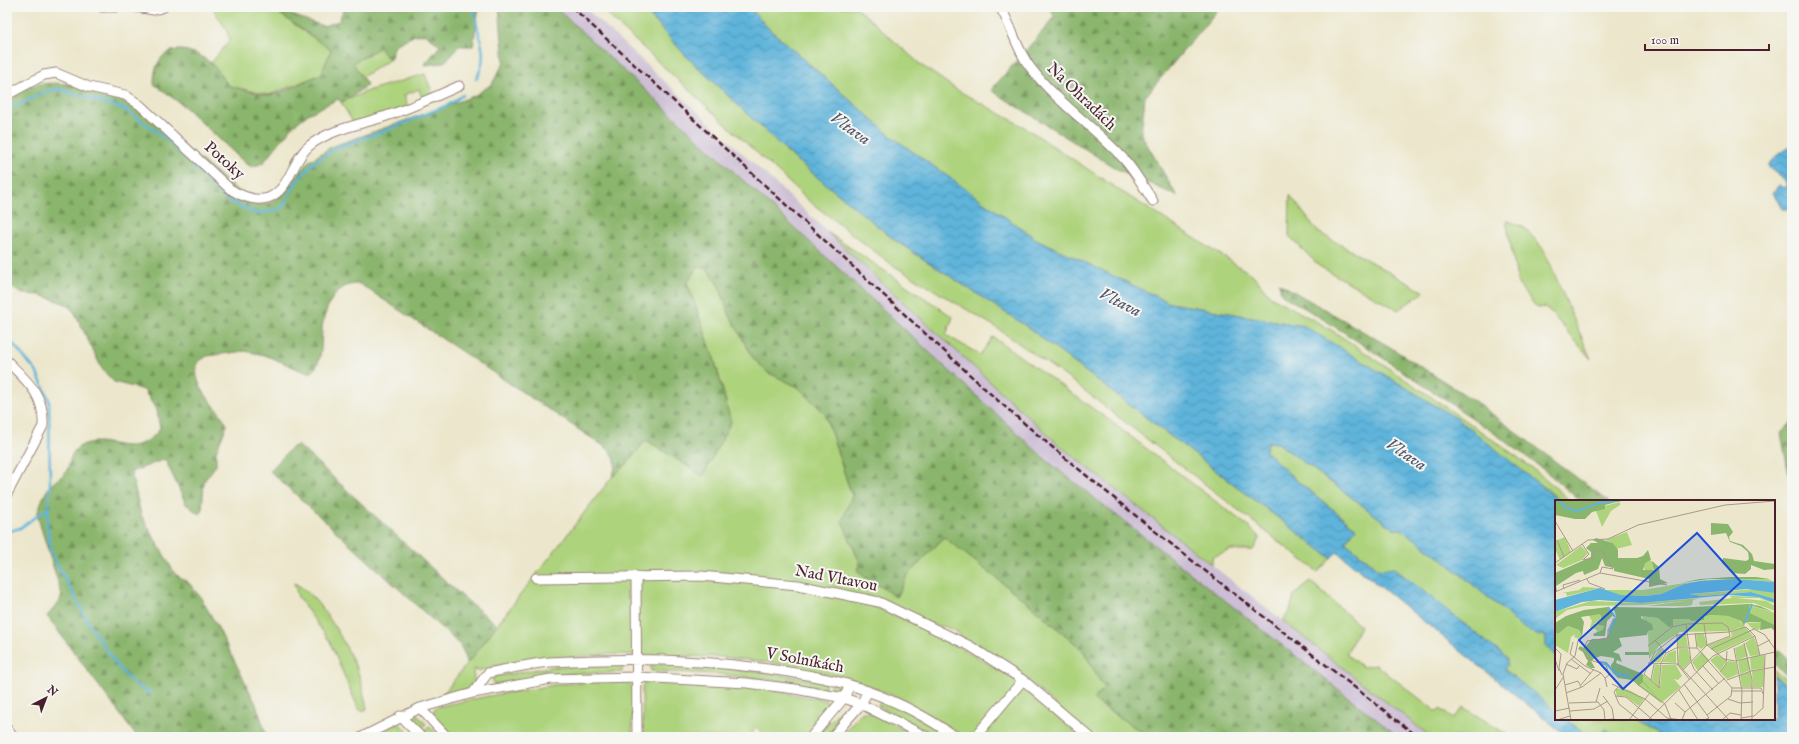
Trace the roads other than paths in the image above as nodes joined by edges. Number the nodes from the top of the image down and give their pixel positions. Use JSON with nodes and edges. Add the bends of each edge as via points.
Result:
{"nodes":[{"id":1,"x":102,"y":7,"type":"edge"},
{"id":2,"x":115,"y":7,"type":"edge"},
{"id":3,"x":136,"y":7,"type":"edge"},
{"id":4,"x":164,"y":7,"type":"edge"},
{"id":5,"x":1000,"y":7,"type":"edge"},
{"id":6,"x":460,"y":86,"type":"dead end"},
{"id":7,"x":7,"y":95,"type":"edge"},
{"id":8,"x":1153,"y":201,"type":"dead end"},
{"id":9,"x":7,"y":361,"type":"edge"},
{"id":10,"x":7,"y":494,"type":"edge"},
{"id":11,"x":636,"y":576,"type":"junction"},
{"id":12,"x":536,"y":578,"type":"dead end"},
{"id":13,"x":636,"y":659,"type":"junction"},
{"id":14,"x":637,"y":677,"type":"junction"},
{"id":15,"x":1023,"y":680,"type":"junction"},
{"id":16,"x":850,"y":685,"type":"junction"},
{"id":17,"x":868,"y":691,"type":"junction"},
{"id":18,"x":473,"y":693,"type":"junction"},
{"id":19,"x":844,"y":698,"type":"junction"},
{"id":20,"x":861,"y":704,"type":"junction"},
{"id":21,"x":420,"y":708,"type":"junction"},
{"id":22,"x":400,"y":716,"type":"junction"},
{"id":23,"x":7,"y":729,"type":"edge"},
{"id":24,"x":12,"y":737,"type":"edge"},
{"id":25,"x":362,"y":737,"type":"edge"},
{"id":26,"x":421,"y":737,"type":"edge"},
{"id":27,"x":447,"y":737,"type":"edge"},
{"id":28,"x":637,"y":737,"type":"edge"},
{"id":29,"x":811,"y":737,"type":"edge"},
{"id":30,"x":832,"y":737,"type":"edge"},
{"id":31,"x":927,"y":737,"type":"edge"},
{"id":32,"x":955,"y":737,"type":"edge"},
{"id":33,"x":975,"y":737,"type":"edge"},
{"id":34,"x":1090,"y":737,"type":"edge"}],
"edges":[{"from":1,"to":2,"type":"street"},
{"from":3,"to":4,"type":"street","via":[[154,10]]},
{"from":5,"to":8,"type":"street","name":"Na Ohradách","via":[[1029,66],[1045,85],[1120,155]]},
{"from":6,"to":7,"type":"street","name":"Potoky","via":[[434,99],[323,137],[308,146],[278,192],[260,199],[230,189],[140,105],[125,95],[85,86],[56,73],[44,75]]},
{"from":9,"to":10,"type":"street","via":[[30,383],[44,414],[43,426]]},
{"from":11,"to":12,"type":"street","name":"Nad Vltavou"},
{"from":11,"to":13,"type":"street"},
{"from":11,"to":15,"type":"street","name":"Nad Vltavou","via":[[701,576],[798,585],[879,602],[970,646]]},
{"from":13,"to":14,"type":"street"},
{"from":13,"to":16,"type":"street","name":"V Solníkách","via":[[701,661],[749,666]]},
{"from":13,"to":18,"type":"street","name":"V Solníkách","via":[[549,662],[488,673]]},
{"from":14,"to":18,"type":"street","name":"V Solníkách","via":[[551,680]]},
{"from":14,"to":19,"type":"street","name":"V Solníkách","via":[[747,683]]},
{"from":14,"to":28,"type":"street"},
{"from":15,"to":33,"type":"street"},
{"from":15,"to":34,"type":"street","name":"Nad Vltavou"},
{"from":16,"to":17,"type":"street","name":"V Solníkách"},
{"from":16,"to":19,"type":"street"},
{"from":17,"to":20,"type":"street"},
{"from":17,"to":32,"type":"street","name":"V Solníkách","via":[[912,711]]},
{"from":18,"to":21,"type":"street","name":"V Solníkách"},
{"from":19,"to":20,"type":"street","name":"V Solníkách"},
{"from":19,"to":29,"type":"street"},
{"from":20,"to":30,"type":"street"},
{"from":20,"to":31,"type":"street","name":"V Solníkách"},
{"from":21,"to":22,"type":"street","name":"V Solníkách"},
{"from":21,"to":27,"type":"street"},
{"from":22,"to":25,"type":"street","name":"V Solníkách"},
{"from":22,"to":26,"type":"street"},
{"from":23,"to":24,"type":"street"}]}
